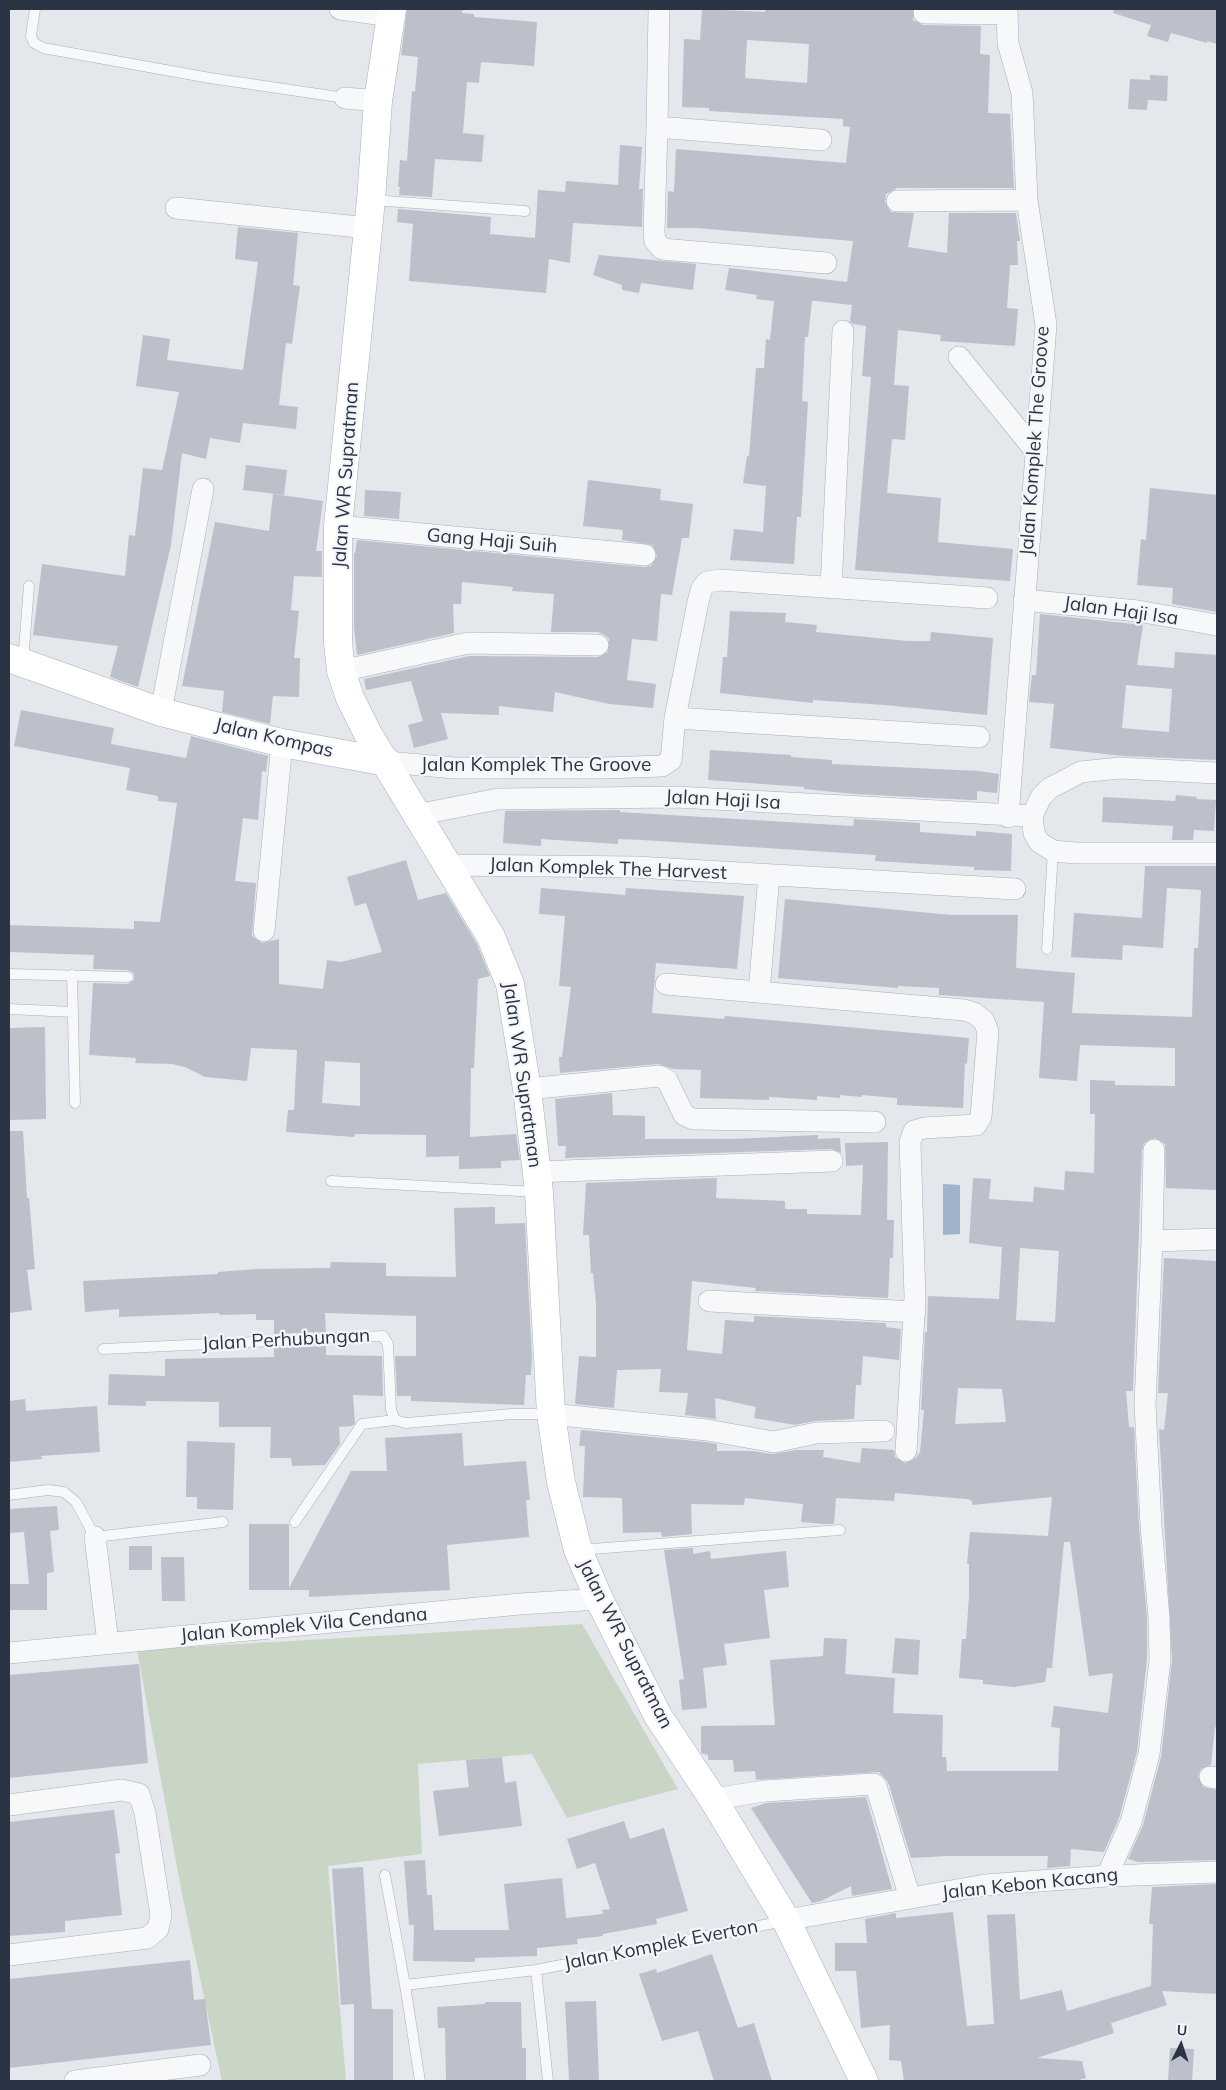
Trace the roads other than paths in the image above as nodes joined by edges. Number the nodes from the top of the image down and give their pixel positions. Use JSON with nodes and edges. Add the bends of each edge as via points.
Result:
{"nodes":[{"id":1,"x":34,"y":9,"type":"edge"},
{"id":2,"x":340,"y":9,"type":"edge"},
{"id":3,"x":658,"y":9,"type":"edge"},
{"id":4,"x":391,"y":12,"type":"edge"},
{"id":5,"x":1007,"y":12,"type":"edge"},
{"id":6,"x":924,"y":13,"type":"dead end"},
{"id":7,"x":345,"y":98,"type":"joint"},
{"id":8,"x":378,"y":101,"type":"junction"},
{"id":9,"x":657,"y":127,"type":"junction"},
{"id":10,"x":821,"y":140,"type":"dead end"},
{"id":11,"x":371,"y":200,"type":"junction"},
{"id":12,"x":1027,"y":200,"type":"junction"},
{"id":13,"x":897,"y":202,"type":"dead end"},
{"id":14,"x":176,"y":208,"type":"dead end"},
{"id":15,"x":525,"y":211,"type":"dead end"},
{"id":16,"x":368,"y":228,"type":"junction"},
{"id":17,"x":826,"y":263,"type":"dead end"},
{"id":18,"x":843,"y":331,"type":"dead end"},
{"id":19,"x":959,"y":357,"type":"dead end"},
{"id":20,"x":1037,"y":453,"type":"junction"},
{"id":21,"x":203,"y":489,"type":"dead end"},
{"id":22,"x":338,"y":526,"type":"junction"},
{"id":23,"x":645,"y":555,"type":"dead end"},
{"id":24,"x":29,"y":586,"type":"dead end"},
{"id":25,"x":831,"y":588,"type":"junction"},
{"id":26,"x":986,"y":598,"type":"dead end"},
{"id":27,"x":1024,"y":600,"type":"junction"},
{"id":28,"x":1217,"y":626,"type":"edge"},
{"id":29,"x":598,"y":645,"type":"dead end"},
{"id":30,"x":16,"y":661,"type":"edge"},
{"id":31,"x":341,"y":671,"type":"junction"},
{"id":32,"x":161,"y":712,"type":"junction"},
{"id":33,"x":675,"y":718,"type":"junction"},
{"id":34,"x":979,"y":737,"type":"dead end"},
{"id":35,"x":282,"y":742,"type":"junction"},
{"id":36,"x":387,"y":762,"type":"junction"},
{"id":37,"x":1217,"y":773,"type":"edge"},
{"id":38,"x":416,"y":814,"type":"junction"},
{"id":39,"x":1008,"y":816,"type":"junction"},
{"id":40,"x":1032,"y":816,"type":"junction"},
{"id":41,"x":1053,"y":851,"type":"junction"},
{"id":42,"x":1217,"y":853,"type":"edge"},
{"id":43,"x":447,"y":865,"type":"junction"},
{"id":44,"x":769,"y":875,"type":"junction"},
{"id":45,"x":1015,"y":889,"type":"dead end"},
{"id":46,"x":264,"y":931,"type":"dead end"},
{"id":47,"x":1047,"y":949,"type":"dead end"},
{"id":48,"x":9,"y":974,"type":"edge"},
{"id":49,"x":72,"y":975,"type":"junction"},
{"id":50,"x":128,"y":977,"type":"dead end"},
{"id":51,"x":666,"y":984,"type":"dead end"},
{"id":52,"x":759,"y":992,"type":"junction"},
{"id":53,"x":9,"y":1009,"type":"edge"},
{"id":54,"x":73,"y":1012,"type":"junction"},
{"id":55,"x":527,"y":1089,"type":"junction"},
{"id":56,"x":75,"y":1103,"type":"dead end"},
{"id":57,"x":875,"y":1122,"type":"dead end"},
{"id":58,"x":1154,"y":1150,"type":"dead end"},
{"id":59,"x":832,"y":1161,"type":"dead end"},
{"id":60,"x":331,"y":1181,"type":"dead end"},
{"id":61,"x":537,"y":1182,"type":"junction"},
{"id":62,"x":1217,"y":1239,"type":"edge"},
{"id":63,"x":1152,"y":1242,"type":"junction"},
{"id":64,"x":709,"y":1301,"type":"dead end"},
{"id":65,"x":915,"y":1312,"type":"junction"},
{"id":66,"x":103,"y":1349,"type":"dead end"},
{"id":67,"x":551,"y":1414,"type":"junction"},
{"id":68,"x":395,"y":1420,"type":"junction"},
{"id":69,"x":884,"y":1431,"type":"dead end"},
{"id":70,"x":906,"y":1451,"type":"dead end"},
{"id":71,"x":9,"y":1494,"type":"edge"},
{"id":72,"x":223,"y":1522,"type":"dead end"},
{"id":73,"x":295,"y":1522,"type":"dead end"},
{"id":74,"x":840,"y":1530,"type":"dead end"},
{"id":75,"x":95,"y":1537,"type":"junction"},
{"id":76,"x":578,"y":1550,"type":"junction"},
{"id":77,"x":599,"y":1599,"type":"junction"},
{"id":78,"x":108,"y":1643,"type":"junction"},
{"id":79,"x":9,"y":1653,"type":"edge"},
{"id":80,"x":713,"y":1799,"type":"junction"},
{"id":81,"x":9,"y":1805,"type":"edge"},
{"id":82,"x":1217,"y":1872,"type":"edge"},
{"id":83,"x":385,"y":1875,"type":"dead end"},
{"id":84,"x":1107,"y":1876,"type":"junction"},
{"id":85,"x":910,"y":1898,"type":"junction"},
{"id":86,"x":786,"y":1920,"type":"junction"},
{"id":87,"x":9,"y":1955,"type":"edge"},
{"id":88,"x":536,"y":1970,"type":"junction"},
{"id":89,"x":405,"y":1985,"type":"junction"},
{"id":90,"x":200,"y":2065,"type":"dead end"},
{"id":91,"x":75,"y":2081,"type":"edge"},
{"id":92,"x":420,"y":2081,"type":"edge"},
{"id":93,"x":548,"y":2081,"type":"edge"},
{"id":94,"x":864,"y":2081,"type":"edge"}],
"edges":[{"from":1,"to":7,"type":"lane","via":[[31,36],[34,43],[43,48]]},
{"from":2,"to":4,"type":"street"},
{"from":3,"to":9,"type":"street"},
{"from":4,"to":8,"type":"main road","name":"Jalan WR Supratman"},
{"from":5,"to":6,"type":"street"},
{"from":5,"to":12,"type":"street","name":"Jalan Komplek The Groove","via":[[1008,44],[1022,93]]},
{"from":7,"to":8,"type":"street"},
{"from":8,"to":11,"type":"main road","name":"Jalan WR Supratman"},
{"from":9,"to":10,"type":"street"},
{"from":9,"to":17,"type":"street","via":[[654,232],[655,241],[662,249]]},
{"from":11,"to":15,"type":"lane"},
{"from":11,"to":16,"type":"main road","name":"Jalan WR Supratman"},
{"from":12,"to":13,"type":"street"},
{"from":12,"to":20,"type":"street","name":"Jalan Komplek The Groove","via":[[1046,325]]},
{"from":14,"to":16,"type":"street"},
{"from":16,"to":22,"type":"main road","name":"Jalan WR Supratman"},
{"from":18,"to":25,"type":"street"},
{"from":19,"to":20,"type":"street"},
{"from":20,"to":27,"type":"street","name":"Jalan Komplek The Groove"},
{"from":21,"to":32,"type":"street"},
{"from":22,"to":23,"type":"street","name":"Gang Haji Suih"},
{"from":22,"to":31,"type":"main road","name":"Jalan WR Supratman"},
{"from":24,"to":30,"type":"lane"},
{"from":25,"to":26,"type":"street","name":"Jalan Komplek The Groove"},
{"from":25,"to":33,"type":"street","name":"Jalan Komplek The Groove","via":[[720,580],[704,585]]},
{"from":27,"to":28,"type":"street","name":"Jalan Haji Isa","via":[[1138,611]]},
{"from":27,"to":39,"type":"street","name":"Jalan Komplek The Groove"},
{"from":29,"to":31,"type":"street","via":[[468,643]]},
{"from":30,"to":32,"type":"main road","name":"Jalan Kompas"},
{"from":31,"to":36,"type":"main road","name":"Jalan WR Supratman","via":[[362,722]]},
{"from":32,"to":35,"type":"main road","name":"Jalan Kompas"},
{"from":33,"to":34,"type":"street"},
{"from":33,"to":36,"type":"street","name":"Jalan Komplek The Groove","via":[[671,760],[662,766],[455,768]]},
{"from":35,"to":36,"type":"main road","name":"Jalan Kompas"},
{"from":35,"to":46,"type":"street"},
{"from":36,"to":38,"type":"main road","name":"Jalan WR Supratman"},
{"from":37,"to":40,"type":"street","via":[[1119,768],[1081,772],[1050,788],[1041,797]]},
{"from":38,"to":39,"type":"street","name":"Jalan Haji Isa","via":[[498,799],[676,797]]},
{"from":38,"to":43,"type":"main road","name":"Jalan WR Supratman"},
{"from":39,"to":40,"type":"street","name":"Jalan Haji Isa"},
{"from":40,"to":41,"type":"street","via":[[1038,842]]},
{"from":41,"to":42,"type":"street"},
{"from":41,"to":47,"type":"lane"},
{"from":43,"to":44,"type":"street","name":"Jalan Komplek The Harvest","via":[[636,867]]},
{"from":43,"to":55,"type":"main road","name":"Jalan WR Supratman","via":[[472,902],[501,957],[510,984]]},
{"from":44,"to":45,"type":"street","name":"Jalan Komplek The Harvest"},
{"from":44,"to":52,"type":"street"},
{"from":48,"to":49,"type":"lane"},
{"from":49,"to":50,"type":"lane"},
{"from":49,"to":54,"type":"lane"},
{"from":51,"to":52,"type":"street"},
{"from":52,"to":65,"type":"street","via":[[964,1010],[984,1021],[988,1032],[981,1117],[976,1125],[919,1129],[914,1131],[910,1142]]},
{"from":53,"to":54,"type":"lane"},
{"from":54,"to":56,"type":"lane"},
{"from":55,"to":57,"type":"street","via":[[659,1076],[667,1080],[684,1115],[693,1119]]},
{"from":55,"to":61,"type":"main road","name":"Jalan WR Supratman"},
{"from":58,"to":63,"type":"street"},
{"from":59,"to":61,"type":"street"},
{"from":60,"to":61,"type":"lane"},
{"from":61,"to":67,"type":"main road","name":"Jalan WR Supratman"},
{"from":62,"to":63,"type":"street"},
{"from":63,"to":84,"type":"street","via":[[1144,1404],[1160,1660],[1149,1754],[1131,1822]]},
{"from":64,"to":65,"type":"street"},
{"from":65,"to":70,"type":"street"},
{"from":66,"to":68,"type":"lane","name":"Jalan Perhubungan","via":[[383,1336],[388,1344],[391,1410]]},
{"from":67,"to":68,"type":"lane","via":[[406,1423]]},
{"from":67,"to":69,"type":"street","via":[[707,1430],[774,1442],[816,1433]]},
{"from":67,"to":76,"type":"main road","name":"Jalan WR Supratman","via":[[561,1482]]},
{"from":68,"to":73,"type":"lane","via":[[362,1424]]},
{"from":71,"to":75,"type":"lane","via":[[48,1490],[64,1492],[76,1502]]},
{"from":72,"to":75,"type":"lane"},
{"from":74,"to":76,"type":"lane"},
{"from":75,"to":78,"type":"street"},
{"from":76,"to":77,"type":"main road","name":"Jalan WR Supratman"},
{"from":77,"to":78,"type":"street","name":"Jalan Komplek Vila Cendana"},
{"from":77,"to":80,"type":"main road","name":"Jalan WR Supratman","via":[[658,1716]]},
{"from":78,"to":79,"type":"street","name":"Jalan Komplek Vila Cendana"},
{"from":80,"to":85,"type":"street","via":[[765,1791],[874,1784]]},
{"from":80,"to":86,"type":"main road","name":"Jalan WR Supratman"},
{"from":81,"to":87,"type":"street","via":[[122,1790],[139,1794],[145,1812],[161,1915],[158,1929],[147,1938]]},
{"from":82,"to":84,"type":"street","name":"Jalan Kebon Kacang"},
{"from":83,"to":89,"type":"lane"},
{"from":84,"to":85,"type":"street","name":"Jalan Kebon Kacang","via":[[985,1885]]},
{"from":85,"to":86,"type":"street","name":"Jalan Kebon Kacang"},
{"from":86,"to":88,"type":"lane","name":"Jalan Komplek Everton"},
{"from":86,"to":94,"type":"main road","name":"Jalan WR Supratman"},
{"from":88,"to":89,"type":"lane","name":"Jalan Komplek Everton"},
{"from":88,"to":93,"type":"lane"},
{"from":89,"to":92,"type":"lane"},
{"from":90,"to":91,"type":"street"}]}
